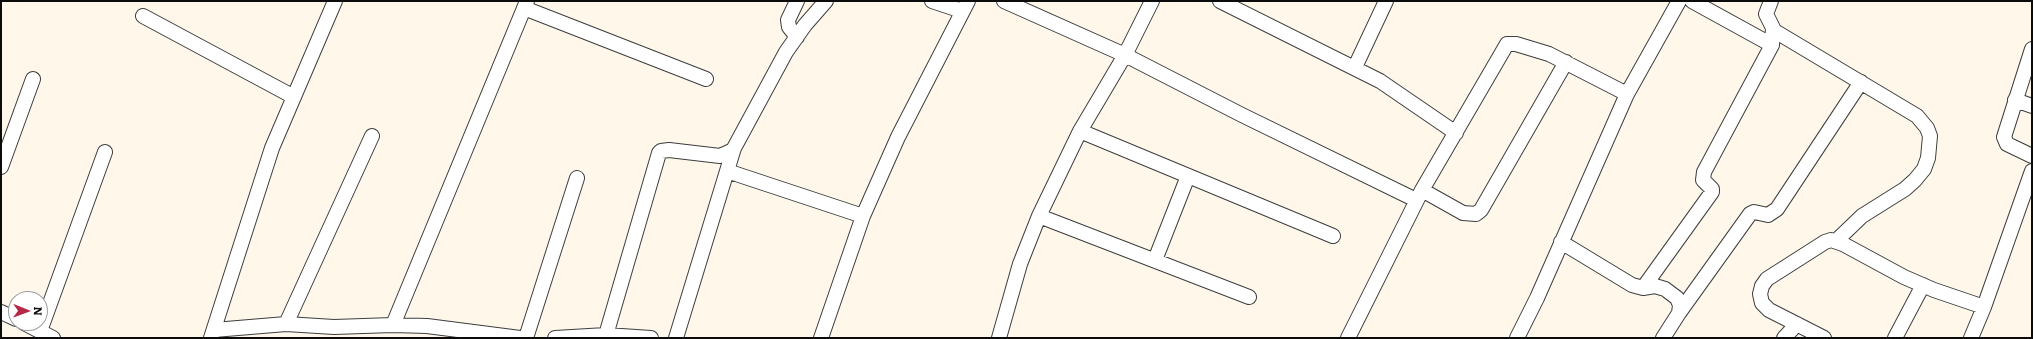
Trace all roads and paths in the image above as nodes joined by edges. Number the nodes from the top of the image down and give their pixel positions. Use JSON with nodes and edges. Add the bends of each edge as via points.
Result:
{"nodes":[{"id":1,"x":335,"y":1,"type":"edge"},
{"id":2,"x":797,"y":1,"type":"edge"},
{"id":3,"x":826,"y":1,"type":"edge"},
{"id":4,"x":932,"y":1,"type":"edge"},
{"id":5,"x":1004,"y":1,"type":"edge"},
{"id":6,"x":1152,"y":1,"type":"edge"},
{"id":7,"x":1220,"y":1,"type":"edge"},
{"id":8,"x":1386,"y":1,"type":"edge"},
{"id":9,"x":1679,"y":1,"type":"edge"},
{"id":10,"x":1692,"y":1,"type":"edge"},
{"id":11,"x":1771,"y":1,"type":"edge"},
{"id":12,"x":525,"y":5,"type":"edge"},
{"id":13,"x":965,"y":6,"type":"edge"},
{"id":14,"x":143,"y":16,"type":"dead end"},
{"id":15,"x":1773,"y":30,"type":"junction"},
{"id":16,"x":797,"y":37,"type":"junction"},
{"id":17,"x":1772,"y":45,"type":"junction"},
{"id":18,"x":2032,"y":49,"type":"edge"},
{"id":19,"x":1125,"y":55,"type":"junction"},
{"id":20,"x":1566,"y":62,"type":"junction"},
{"id":21,"x":1354,"y":67,"type":"junction"},
{"id":22,"x":33,"y":79,"type":"dead end"},
{"id":23,"x":706,"y":79,"type":"dead end"},
{"id":24,"x":1861,"y":82,"type":"junction"},
{"id":25,"x":1626,"y":94,"type":"junction"},
{"id":26,"x":294,"y":97,"type":"junction"},
{"id":27,"x":2015,"y":100,"type":"junction"},
{"id":28,"x":2032,"y":106,"type":"edge"},
{"id":29,"x":1080,"y":131,"type":"junction"},
{"id":30,"x":1456,"y":133,"type":"junction"},
{"id":31,"x":372,"y":136,"type":"dead end"},
{"id":32,"x":734,"y":148,"type":"junction"},
{"id":33,"x":105,"y":152,"type":"dead end"},
{"id":34,"x":2032,"y":156,"type":"edge"},
{"id":35,"x":1,"y":166,"type":"edge"},
{"id":36,"x":2032,"y":171,"type":"edge"},
{"id":37,"x":727,"y":172,"type":"junction"},
{"id":38,"x":1188,"y":176,"type":"junction"},
{"id":39,"x":577,"y":178,"type":"dead end"},
{"id":40,"x":1419,"y":195,"type":"junction"},
{"id":41,"x":863,"y":216,"type":"junction"},
{"id":42,"x":1039,"y":216,"type":"junction"},
{"id":43,"x":1333,"y":236,"type":"dead end"},
{"id":44,"x":1836,"y":241,"type":"junction"},
{"id":45,"x":1562,"y":242,"type":"junction"},
{"id":46,"x":1155,"y":260,"type":"junction"},
{"id":47,"x":1923,"y":285,"type":"junction"},
{"id":48,"x":1643,"y":288,"type":"junction"},
{"id":49,"x":1249,"y":297,"type":"dead end"},
{"id":50,"x":1984,"y":307,"type":"junction"},
{"id":51,"x":48,"y":309,"type":"edge"},
{"id":52,"x":1679,"y":313,"type":"junction"},
{"id":53,"x":286,"y":324,"type":"junction"},
{"id":54,"x":1797,"y":324,"type":"junction"},
{"id":55,"x":392,"y":325,"type":"junction"},
{"id":56,"x":40,"y":331,"type":"edge"},
{"id":57,"x":425,"y":332,"type":"edge"},
{"id":58,"x":212,"y":334,"type":"edge"},
{"id":59,"x":601,"y":336,"type":"edge"},
{"id":60,"x":53,"y":338,"type":"edge"},
{"id":61,"x":520,"y":338,"type":"edge"},
{"id":62,"x":526,"y":338,"type":"edge"},
{"id":63,"x":555,"y":338,"type":"edge"},
{"id":64,"x":651,"y":338,"type":"edge"},
{"id":65,"x":676,"y":338,"type":"edge"},
{"id":66,"x":822,"y":338,"type":"edge"},
{"id":67,"x":999,"y":338,"type":"edge"},
{"id":68,"x":1348,"y":338,"type":"edge"},
{"id":69,"x":1517,"y":338,"type":"edge"},
{"id":70,"x":1663,"y":338,"type":"edge"},
{"id":71,"x":1784,"y":338,"type":"edge"},
{"id":72,"x":1824,"y":338,"type":"edge"},
{"id":73,"x":1895,"y":338,"type":"edge"},
{"id":74,"x":1971,"y":338,"type":"edge"}],
"edges":[{"from":1,"to":26,"type":"street"},
{"from":2,"to":16,"type":"street","via":[[788,20],[789,28]]},
{"from":3,"to":16,"type":"street"},
{"from":4,"to":13,"type":"street"},
{"from":5,"to":19,"type":"street"},
{"from":6,"to":19,"type":"street"},
{"from":7,"to":21,"type":"street"},
{"from":8,"to":21,"type":"street"},
{"from":9,"to":25,"type":"street"},
{"from":10,"to":17,"type":"street"},
{"from":11,"to":15,"type":"street","via":[[1766,14]]},
{"from":12,"to":23,"type":"street"},
{"from":12,"to":55,"type":"street"},
{"from":13,"to":41,"type":"street","via":[[898,137]]},
{"from":14,"to":26,"type":"street"},
{"from":15,"to":17,"type":"street"},
{"from":15,"to":24,"type":"street"},
{"from":16,"to":32,"type":"street","via":[[786,52]]},
{"from":17,"to":48,"type":"street","via":[[1704,172],[1703,180],[1712,192]]},
{"from":18,"to":27,"type":"street"},
{"from":19,"to":29,"type":"street"},
{"from":19,"to":40,"type":"street","via":[[1242,115]]},
{"from":20,"to":25,"type":"street"},
{"from":20,"to":30,"type":"street","via":[[1549,54],[1516,44],[1507,44]]},
{"from":20,"to":40,"type":"street","via":[[1481,210],[1476,214],[1463,213]]},
{"from":21,"to":30,"type":"street","via":[[1403,95]]},
{"from":22,"to":35,"type":"street"},
{"from":24,"to":44,"type":"street","via":[[1923,121],[1928,128],[1930,148],[1924,169],[1915,180],[1862,216]]},
{"from":24,"to":52,"type":"street","via":[[1776,209],[1768,215],[1754,212],[1750,214]]},
{"from":25,"to":45,"type":"street"},
{"from":26,"to":58,"type":"street","via":[[272,148]]},
{"from":27,"to":28,"type":"street"},
{"from":27,"to":34,"type":"street","via":[[2004,141]]},
{"from":29,"to":38,"type":"street"},
{"from":29,"to":42,"type":"street"},
{"from":30,"to":40,"type":"street"},
{"from":31,"to":53,"type":"street"},
{"from":32,"to":37,"type":"street"},
{"from":32,"to":59,"type":"street","via":[[720,156],[669,150],[659,153]]},
{"from":33,"to":51,"type":"street"},
{"from":36,"to":50,"type":"street"},
{"from":37,"to":41,"type":"street"},
{"from":37,"to":65,"type":"street"},
{"from":38,"to":43,"type":"street"},
{"from":38,"to":46,"type":"street"},
{"from":39,"to":62,"type":"street"},
{"from":40,"to":68,"type":"street"},
{"from":41,"to":66,"type":"street"},
{"from":42,"to":46,"type":"street"},
{"from":42,"to":67,"type":"street","via":[[1020,264]]},
{"from":44,"to":47,"type":"street"},
{"from":44,"to":54,"type":"street","via":[[1825,242],[1767,279],[1762,286],[1762,303],[1769,310]]},
{"from":45,"to":48,"type":"street","via":[[1632,285]]},
{"from":45,"to":69,"type":"street"},
{"from":46,"to":49,"type":"street"},
{"from":47,"to":50,"type":"street"},
{"from":47,"to":73,"type":"street"},
{"from":48,"to":52,"type":"street","via":[[1655,286],[1665,289],[1677,298],[1680,305]]},
{"from":50,"to":74,"type":"street"},
{"from":52,"to":70,"type":"street"},
{"from":53,"to":55,"type":"street","via":[[334,328]]},
{"from":53,"to":58,"type":"street"},
{"from":54,"to":71,"type":"street"},
{"from":54,"to":72,"type":"street"},
{"from":55,"to":57,"type":"street"},
{"from":56,"to":60,"type":"street"},
{"from":57,"to":61,"type":"street"},
{"from":59,"to":63,"type":"street"},
{"from":59,"to":64,"type":"street"}]}
